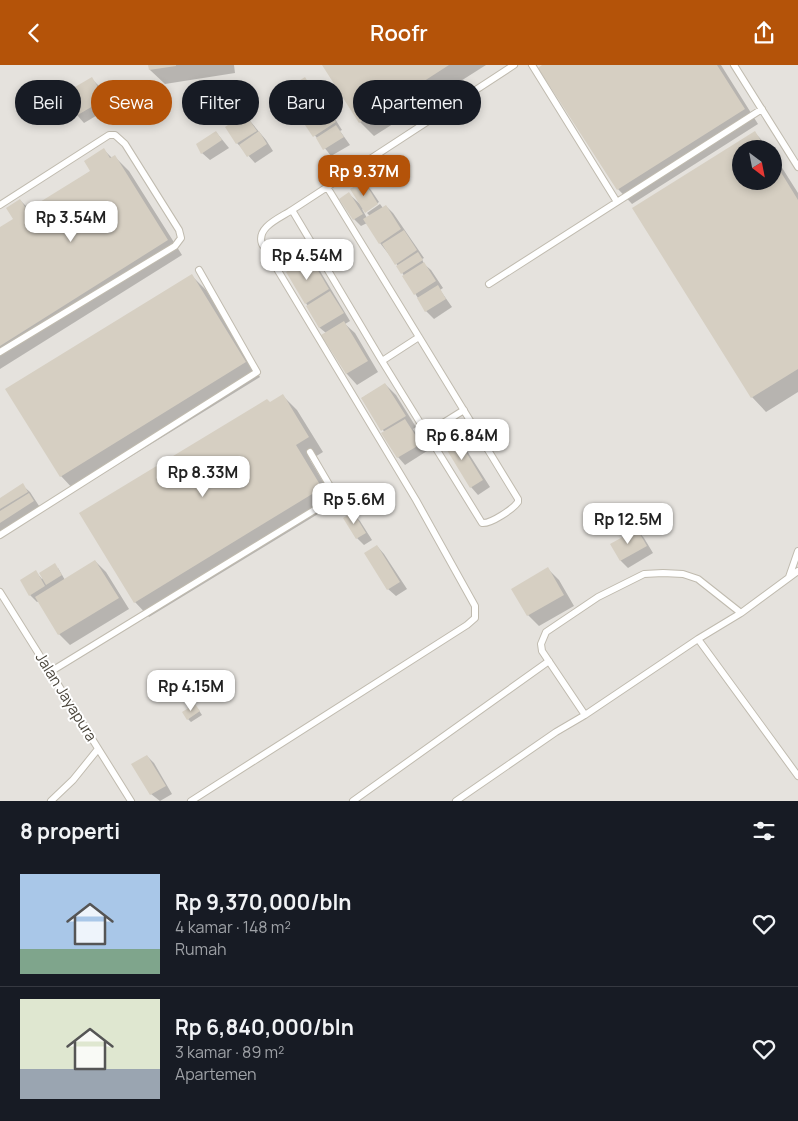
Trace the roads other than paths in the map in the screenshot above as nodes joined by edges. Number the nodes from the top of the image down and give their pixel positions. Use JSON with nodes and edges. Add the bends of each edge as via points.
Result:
{"nodes":[{"id":1,"x":514,"y":65,"type":"edge"},
{"id":2,"x":532,"y":65,"type":"edge"},
{"id":3,"x":734,"y":65,"type":"edge"},
{"id":4,"x":762,"y":109,"type":"junction"},
{"id":5,"x":798,"y":167,"type":"edge"},
{"id":6,"x":327,"y":187,"type":"junction"},
{"id":7,"x":617,"y":202,"type":"junction"},
{"id":8,"x":0,"y":205,"type":"edge"},
{"id":9,"x":292,"y":209,"type":"junction"},
{"id":10,"x":200,"y":270,"type":"dead end"},
{"id":11,"x":489,"y":284,"type":"dead end"},
{"id":12,"x":419,"y":337,"type":"junction"},
{"id":13,"x":0,"y":352,"type":"edge"},
{"id":14,"x":382,"y":361,"type":"junction"},
{"id":15,"x":464,"y":410,"type":"junction"},
{"id":16,"x":427,"y":433,"type":"junction"},
{"id":17,"x":310,"y":452,"type":"dead end"},
{"id":18,"x":0,"y":535,"type":"edge"},
{"id":19,"x":798,"y":551,"type":"edge"},
{"id":20,"x":798,"y":571,"type":"edge"},
{"id":21,"x":789,"y":577,"type":"junction"},
{"id":22,"x":0,"y":592,"type":"edge"},
{"id":23,"x":740,"y":613,"type":"junction"},
{"id":24,"x":698,"y":639,"type":"junction"},
{"id":25,"x":549,"y":661,"type":"junction"},
{"id":26,"x":50,"y":672,"type":"junction"},
{"id":27,"x":585,"y":715,"type":"junction"},
{"id":28,"x":98,"y":749,"type":"junction"},
{"id":29,"x":798,"y":776,"type":"edge"},
{"id":30,"x":52,"y":801,"type":"edge"},
{"id":31,"x":131,"y":801,"type":"edge"},
{"id":32,"x":190,"y":801,"type":"edge"},
{"id":33,"x":353,"y":801,"type":"edge"},
{"id":34,"x":456,"y":801,"type":"edge"}],
"edges":[{"from":1,"to":6,"type":"lane"},
{"from":2,"to":7,"type":"lane"},
{"from":3,"to":4,"type":"lane"},
{"from":4,"to":5,"type":"lane"},
{"from":4,"to":7,"type":"lane"},
{"from":6,"to":9,"type":"lane"},
{"from":6,"to":12,"type":"lane"},
{"from":7,"to":11,"type":"lane"},
{"from":8,"to":13,"type":"lane","via":[[109,135],[115,135],[125,145],[181,238],[175,246]]},
{"from":9,"to":14,"type":"lane"},
{"from":9,"to":32,"type":"lane","via":[[264,228],[262,244],[440,543],[475,606],[475,618]]},
{"from":10,"to":18,"type":"lane","via":[[257,372]]},
{"from":12,"to":14,"type":"lane"},
{"from":12,"to":15,"type":"lane"},
{"from":14,"to":16,"type":"lane"},
{"from":15,"to":16,"type":"lane"},
{"from":15,"to":16,"type":"lane","via":[[518,499],[514,507],[488,523],[482,523]]},
{"from":17,"to":26,"type":"lane","via":[[334,498]]},
{"from":19,"to":21,"type":"lane"},
{"from":20,"to":21,"type":"lane"},
{"from":21,"to":23,"type":"lane"},
{"from":22,"to":26,"type":"lane","name":"Jalan Jayapura"},
{"from":23,"to":24,"type":"lane"},
{"from":23,"to":25,"type":"lane","via":[[698,579],[683,574],[644,574],[598,597],[546,632],[542,647]]},
{"from":24,"to":27,"type":"lane"},
{"from":24,"to":29,"type":"lane"},
{"from":25,"to":27,"type":"lane"},
{"from":25,"to":33,"type":"lane"},
{"from":26,"to":28,"type":"lane","name":"Jalan Jayapura"},
{"from":27,"to":34,"type":"lane"},
{"from":28,"to":30,"type":"lane","via":[[74,780]]},
{"from":28,"to":31,"type":"lane","name":"Jalan Jayapura"}]}
